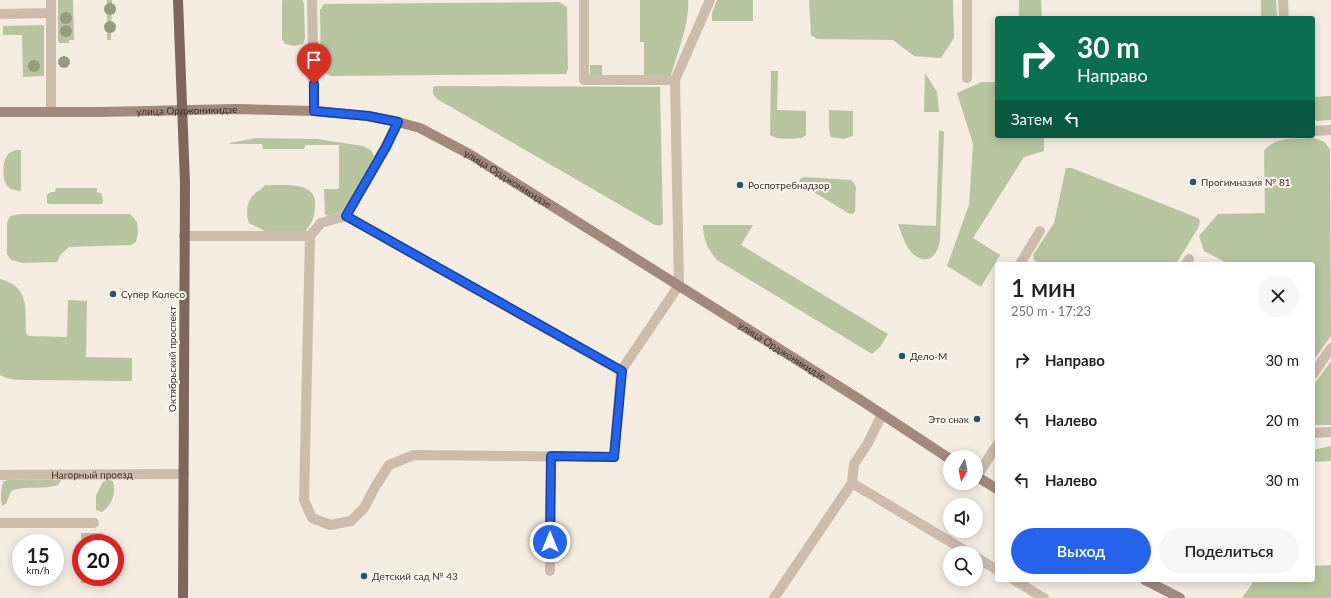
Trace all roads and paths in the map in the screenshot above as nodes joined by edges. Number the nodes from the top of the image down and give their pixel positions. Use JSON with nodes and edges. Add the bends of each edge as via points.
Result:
{"nodes":[{"id":1,"x":51,"y":0,"type":"edge"},
{"id":2,"x":178,"y":0,"type":"edge"},
{"id":3,"x":312,"y":0,"type":"edge"},
{"id":4,"x":584,"y":0,"type":"edge"},
{"id":5,"x":710,"y":0,"type":"edge"},
{"id":6,"x":967,"y":0,"type":"edge"},
{"id":7,"x":1283,"y":0,"type":"edge"},
{"id":8,"x":51,"y":13,"type":"junction"},
{"id":9,"x":0,"y":14,"type":"edge"},
{"id":10,"x":1284,"y":16,"type":"edge"},
{"id":11,"x":967,"y":78,"type":"dead end"},
{"id":12,"x":675,"y":80,"type":"junction"},
{"id":13,"x":182,"y":110,"type":"junction"},
{"id":14,"x":314,"y":111,"type":"junction"},
{"id":15,"x":0,"y":112,"type":"edge"},
{"id":16,"x":51,"y":112,"type":"junction"},
{"id":17,"x":398,"y":122,"type":"junction"},
{"id":18,"x":1331,"y":130,"type":"edge"},
{"id":19,"x":1315,"y":131,"type":"edge"},
{"id":20,"x":346,"y":216,"type":"junction"},
{"id":21,"x":1040,"y":231,"type":"dead end"},
{"id":22,"x":184,"y":236,"type":"junction"},
{"id":23,"x":310,"y":236,"type":"junction"},
{"id":24,"x":1021,"y":262,"type":"edge"},
{"id":25,"x":679,"y":285,"type":"junction"},
{"id":26,"x":1331,"y":348,"type":"edge"},
{"id":27,"x":622,"y":371,"type":"junction"},
{"id":28,"x":1315,"y":371,"type":"edge"},
{"id":29,"x":882,"y":414,"type":"junction"},
{"id":30,"x":1331,"y":432,"type":"edge"},
{"id":31,"x":1315,"y":433,"type":"edge"},
{"id":32,"x":995,"y":448,"type":"edge"},
{"id":33,"x":943,"y":454,"type":"edge"},
{"id":34,"x":551,"y":456,"type":"junction"},
{"id":35,"x":983,"y":466,"type":"edge"},
{"id":36,"x":184,"y":474,"type":"junction"},
{"id":37,"x":0,"y":475,"type":"edge"},
{"id":38,"x":983,"y":480,"type":"edge"},
{"id":39,"x":852,"y":483,"type":"junction"},
{"id":40,"x":995,"y":488,"type":"edge"},
{"id":41,"x":0,"y":523,"type":"edge"},
{"id":42,"x":94,"y":523,"type":"dead end"},
{"id":43,"x":957,"y":546,"type":"edge"},
{"id":44,"x":983,"y":561,"type":"edge"},
{"id":45,"x":995,"y":569,"type":"edge"},
{"id":46,"x":550,"y":571,"type":"dead end"},
{"id":47,"x":1017,"y":582,"type":"edge"},
{"id":48,"x":1149,"y":582,"type":"edge"},
{"id":49,"x":183,"y":598,"type":"edge"},
{"id":50,"x":774,"y":598,"type":"edge"},
{"id":51,"x":1044,"y":598,"type":"edge"},
{"id":52,"x":1180,"y":598,"type":"edge"}],
"edges":[{"from":1,"to":8,"type":"street"},
{"from":2,"to":13,"type":"main road","name":"Октябрьский проспект"},
{"from":3,"to":14,"type":"street"},
{"from":4,"to":12,"type":"street","via":[[584,80]]},
{"from":5,"to":12,"type":"street"},
{"from":6,"to":11,"type":"street"},
{"from":7,"to":10,"type":"street"},
{"from":8,"to":9,"type":"street"},
{"from":8,"to":16,"type":"street"},
{"from":12,"to":25,"type":"street"},
{"from":13,"to":14,"type":"main road","name":"улица Орджоникидзе"},
{"from":13,"to":16,"type":"main road","name":"улица Орджоникидзе"},
{"from":13,"to":22,"type":"main road","name":"Октябрьский проспект"},
{"from":14,"to":17,"type":"main road","name":"улица Орджоникидзе","via":[[368,116]]},
{"from":15,"to":16,"type":"main road","name":"улица Орджоникидзе"},
{"from":17,"to":20,"type":"street"},
{"from":17,"to":25,"type":"main road","name":"улица Орджоникидзе","via":[[420,128],[446,140]]},
{"from":18,"to":19,"type":"street"},
{"from":20,"to":23,"type":"street","via":[[321,223]]},
{"from":20,"to":27,"type":"street"},
{"from":21,"to":24,"type":"street"},
{"from":22,"to":23,"type":"street"},
{"from":22,"to":36,"type":"main road","name":"Октябрьский проспект"},
{"from":23,"to":34,"type":"street","via":[[304,500],[312,518],[330,525],[351,521],[364,508],[389,465],[414,455]]},
{"from":25,"to":27,"type":"street"},
{"from":25,"to":29,"type":"main road","name":"улица Орджоникидзе"},
{"from":26,"to":28,"type":"street"},
{"from":27,"to":34,"type":"street","via":[[614,457]]},
{"from":29,"to":33,"type":"main road","name":"улица Орджоникидзе"},
{"from":29,"to":39,"type":"street","via":[[854,464]]},
{"from":30,"to":31,"type":"street"},
{"from":32,"to":35,"type":"street"},
{"from":34,"to":46,"type":"street"},
{"from":36,"to":37,"type":"street","name":"Нагорный проезд"},
{"from":36,"to":49,"type":"main road","name":"Октябрьский проспект"},
{"from":38,"to":40,"type":"main road"},
{"from":39,"to":43,"type":"street"},
{"from":39,"to":50,"type":"street"},
{"from":41,"to":42,"type":"street"},
{"from":44,"to":45,"type":"street"},
{"from":47,"to":51,"type":"street"},
{"from":48,"to":52,"type":"main road"}]}
